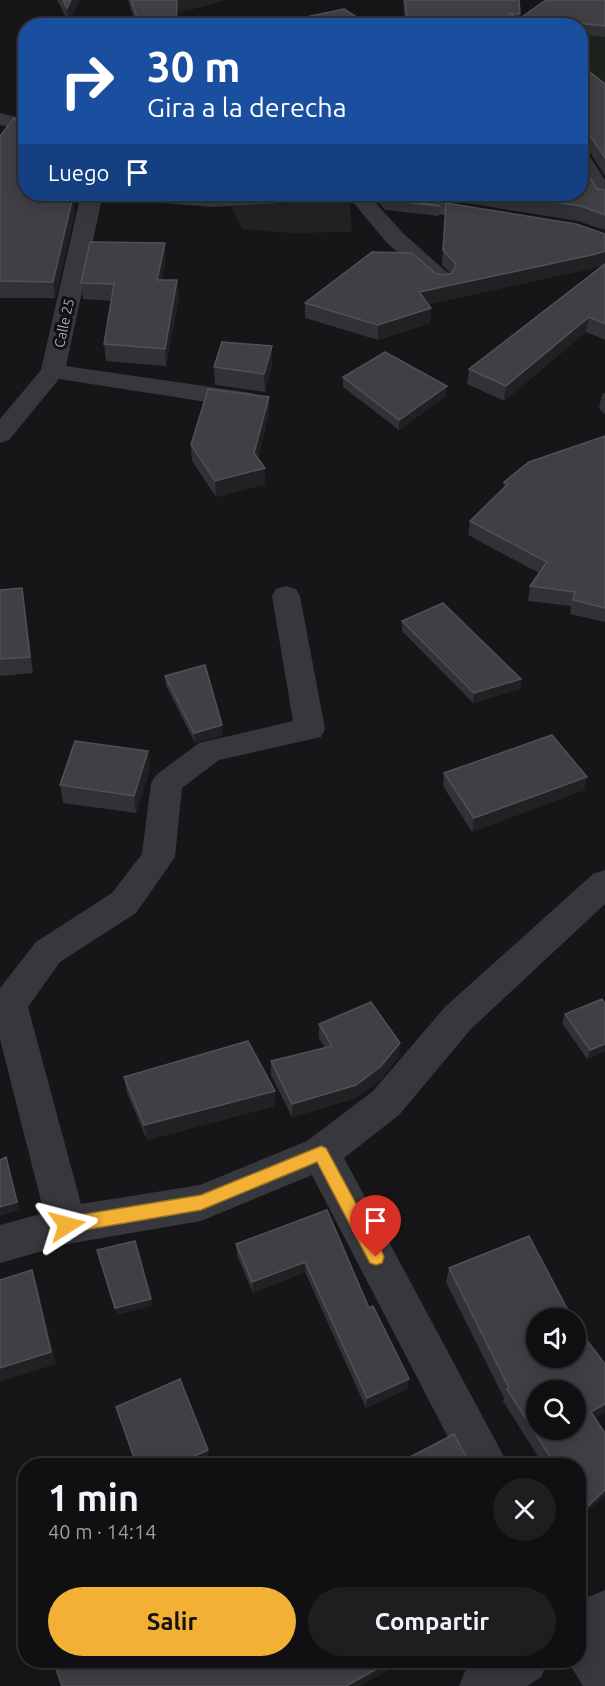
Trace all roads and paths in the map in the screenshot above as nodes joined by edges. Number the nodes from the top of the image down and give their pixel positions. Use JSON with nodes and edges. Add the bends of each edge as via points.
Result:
{"nodes":[{"id":1,"x":588,"y":173,"type":"edge"},
{"id":2,"x":90,"y":201,"type":"edge"},
{"id":3,"x":362,"y":201,"type":"edge"},
{"id":4,"x":409,"y":201,"type":"edge"},
{"id":5,"x":604,"y":207,"type":"edge"},
{"id":6,"x":514,"y":221,"type":"edge"},
{"id":7,"x":442,"y":280,"type":"edge"},
{"id":8,"x":53,"y":371,"type":"junction"},
{"id":9,"x":269,"y":403,"type":"edge"},
{"id":10,"x":0,"y":435,"type":"edge"},
{"id":11,"x":286,"y":596,"type":"dead end"},
{"id":12,"x":605,"y":883,"type":"edge"},
{"id":13,"x":321,"y":1153,"type":"junction"},
{"id":14,"x":67,"y":1225,"type":"junction"},
{"id":15,"x":0,"y":1244,"type":"edge"},
{"id":16,"x":483,"y":1458,"type":"edge"},
{"id":17,"x":605,"y":1612,"type":"edge"},
{"id":18,"x":586,"y":1622,"type":"edge"},
{"id":19,"x":586,"y":1648,"type":"edge"},
{"id":20,"x":511,"y":1668,"type":"edge"},
{"id":21,"x":605,"y":1677,"type":"edge"},
{"id":22,"x":483,"y":1686,"type":"edge"}],
"edges":[{"from":1,"to":5,"type":"street"},
{"from":2,"to":8,"type":"street","name":"Calle 25"},
{"from":3,"to":7,"type":"street","via":[[395,238]]},
{"from":4,"to":6,"type":"street"},
{"from":8,"to":9,"type":"street"},
{"from":8,"to":10,"type":"street","name":"Calle 25"},
{"from":11,"to":14,"type":"street","via":[[310,729],[210,752],[167,783],[158,857],[124,903],[48,952],[9,1004]]},
{"from":12,"to":13,"type":"street","via":[[458,1018],[386,1103]]},
{"from":13,"to":14,"type":"street","via":[[201,1203]]},
{"from":13,"to":16,"type":"street"},
{"from":14,"to":15,"type":"street"},
{"from":17,"to":18,"type":"street"},
{"from":19,"to":21,"type":"street"},
{"from":20,"to":22,"type":"street"}]}
